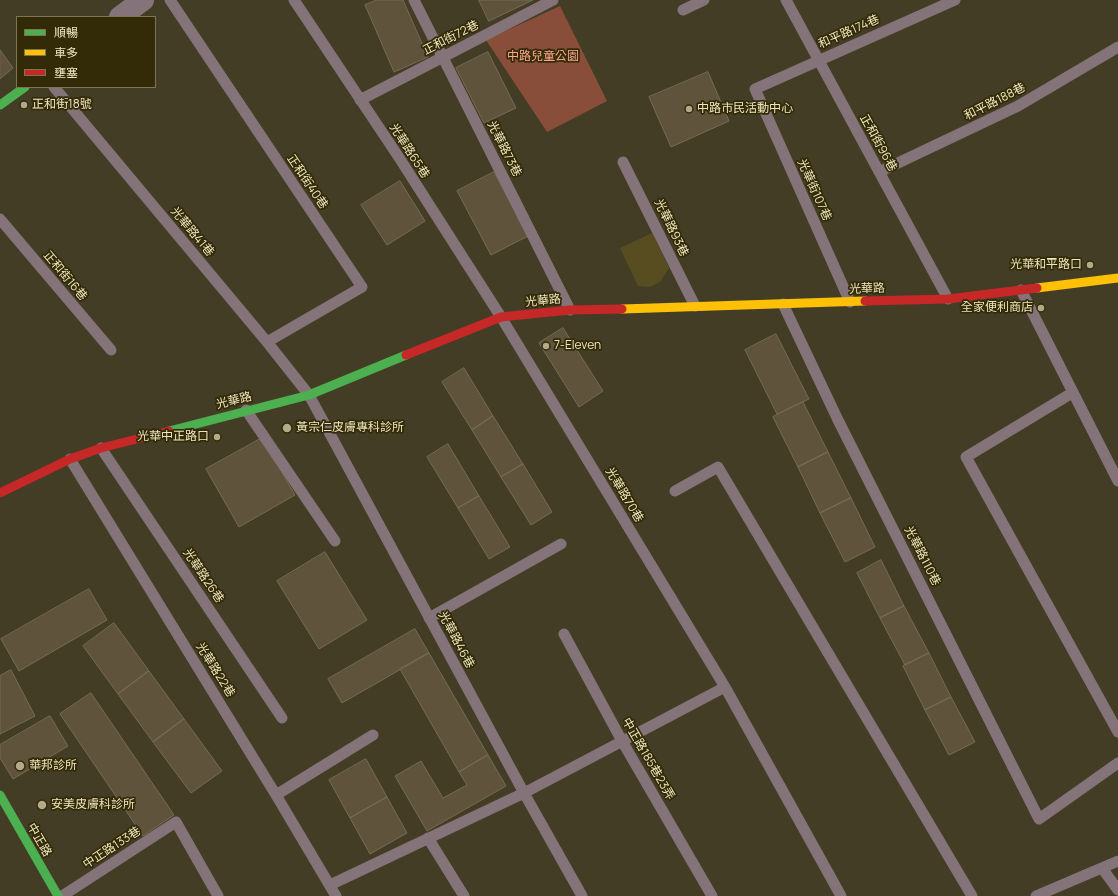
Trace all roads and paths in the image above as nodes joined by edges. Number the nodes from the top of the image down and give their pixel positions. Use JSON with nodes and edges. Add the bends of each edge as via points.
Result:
{"nodes":[{"id":1,"x":143,"y":0,"type":"edge"},
{"id":2,"x":170,"y":0,"type":"edge"},
{"id":3,"x":294,"y":0,"type":"edge"},
{"id":4,"x":414,"y":0,"type":"edge"},
{"id":5,"x":553,"y":0,"type":"edge"},
{"id":6,"x":704,"y":0,"type":"edge"},
{"id":7,"x":786,"y":0,"type":"edge"},
{"id":8,"x":955,"y":0,"type":"edge"},
{"id":9,"x":683,"y":10,"type":"dead end"},
{"id":10,"x":121,"y":16,"type":"edge"},
{"id":11,"x":1118,"y":47,"type":"edge"},
{"id":12,"x":443,"y":56,"type":"junction"},
{"id":13,"x":818,"y":60,"type":"junction"},
{"id":14,"x":24,"y":88,"type":"edge"},
{"id":15,"x":55,"y":88,"type":"edge"},
{"id":16,"x":755,"y":89,"type":"joint"},
{"id":17,"x":360,"y":100,"type":"junction"},
{"id":18,"x":0,"y":105,"type":"edge"},
{"id":19,"x":623,"y":162,"type":"dead end"},
{"id":20,"x":879,"y":172,"type":"junction"},
{"id":21,"x":0,"y":219,"type":"edge"},
{"id":22,"x":1118,"y":278,"type":"edge"},
{"id":23,"x":1021,"y":290,"type":"junction"},
{"id":24,"x":948,"y":299,"type":"junction"},
{"id":25,"x":850,"y":302,"type":"junction"},
{"id":26,"x":783,"y":304,"type":"junction"},
{"id":27,"x":694,"y":306,"type":"junction"},
{"id":28,"x":570,"y":310,"type":"junction"},
{"id":29,"x":501,"y":317,"type":"junction"},
{"id":30,"x":267,"y":342,"type":"junction"},
{"id":31,"x":110,"y":350,"type":"dead end"},
{"id":32,"x":1072,"y":393,"type":"junction"},
{"id":33,"x":309,"y":395,"type":"junction"},
{"id":34,"x":246,"y":410,"type":"junction"},
{"id":35,"x":101,"y":448,"type":"junction"},
{"id":36,"x":70,"y":460,"type":"junction"},
{"id":37,"x":1118,"y":481,"type":"edge"},
{"id":38,"x":674,"y":491,"type":"dead end"},
{"id":39,"x":0,"y":493,"type":"edge"},
{"id":40,"x":335,"y":541,"type":"dead end"},
{"id":41,"x":561,"y":544,"type":"dead end"},
{"id":42,"x":429,"y":618,"type":"junction"},
{"id":43,"x":564,"y":634,"type":"dead end"},
{"id":44,"x":725,"y":687,"type":"junction"},
{"id":45,"x":282,"y":718,"type":"dead end"},
{"id":46,"x":1118,"y":732,"type":"edge"},
{"id":47,"x":373,"y":735,"type":"dead end"},
{"id":48,"x":622,"y":742,"type":"junction"},
{"id":49,"x":1118,"y":763,"type":"edge"},
{"id":50,"x":524,"y":793,"type":"junction"},
{"id":51,"x":0,"y":795,"type":"edge"},
{"id":52,"x":276,"y":795,"type":"junction"},
{"id":53,"x":428,"y":838,"type":"junction"},
{"id":54,"x":1118,"y":861,"type":"edge"},
{"id":55,"x":1102,"y":868,"type":"junction"},
{"id":56,"x":330,"y":885,"type":"junction"},
{"id":57,"x":1118,"y":890,"type":"edge"},
{"id":58,"x":58,"y":896,"type":"edge"},
{"id":59,"x":62,"y":896,"type":"edge"},
{"id":60,"x":218,"y":896,"type":"edge"},
{"id":61,"x":336,"y":896,"type":"edge"},
{"id":62,"x":464,"y":896,"type":"edge"},
{"id":63,"x":582,"y":896,"type":"edge"},
{"id":64,"x":712,"y":896,"type":"edge"},
{"id":65,"x":841,"y":896,"type":"edge"},
{"id":66,"x":972,"y":896,"type":"edge"},
{"id":67,"x":1036,"y":896,"type":"edge"}],
"edges":[{"from":1,"to":10,"type":"street"},
{"from":2,"to":30,"type":"lane","name":"正和街40巷","via":[[362,287]]},
{"from":3,"to":17,"type":"lane","name":"光華路65巷"},
{"from":4,"to":12,"type":"lane","name":"光華路73巷"},
{"from":5,"to":12,"type":"lane","name":"正和街72巷"},
{"from":6,"to":9,"type":"lane"},
{"from":7,"to":13,"type":"lane","name":"正和街96巷"},
{"from":8,"to":13,"type":"lane","name":"和平路174巷"},
{"from":11,"to":20,"type":"lane","name":"和平路188巷","via":[[1018,106]]},
{"from":12,"to":17,"type":"lane","name":"正和街72巷"},
{"from":12,"to":28,"type":"lane","name":"光華路73巷"},
{"from":13,"to":16,"type":"lane","name":"和平路174巷"},
{"from":13,"to":20,"type":"lane","name":"正和街96巷"},
{"from":14,"to":18,"type":"street"},
{"from":15,"to":30,"type":"lane","name":"光華路41巷"},
{"from":16,"to":25,"type":"lane","name":"光華街107巷"},
{"from":17,"to":29,"type":"lane","name":"光華路65巷"},
{"from":19,"to":27,"type":"lane","name":"光華路93巷"},
{"from":20,"to":24,"type":"lane","name":"正和街96巷"},
{"from":21,"to":31,"type":"lane","name":"正和街16巷"},
{"from":22,"to":23,"type":"street","name":"光華路"},
{"from":23,"to":24,"type":"street","name":"光華路"},
{"from":23,"to":32,"type":"lane"},
{"from":24,"to":25,"type":"street","name":"光華路"},
{"from":25,"to":26,"type":"street","name":"光華路"},
{"from":26,"to":27,"type":"street","name":"光華路"},
{"from":26,"to":49,"type":"lane","name":"光華路110巷","via":[[845,434],[1040,819]]},
{"from":27,"to":28,"type":"street","name":"光華路"},
{"from":28,"to":29,"type":"street","name":"光華路"},
{"from":29,"to":33,"type":"street","name":"光華路"},
{"from":29,"to":44,"type":"lane","name":"光華路70巷"},
{"from":30,"to":33,"type":"lane","name":"光華路41巷"},
{"from":32,"to":37,"type":"lane"},
{"from":32,"to":46,"type":"lane","via":[[966,457]]},
{"from":33,"to":34,"type":"street","name":"光華路"},
{"from":33,"to":42,"type":"lane","name":"光華路46巷"},
{"from":34,"to":35,"type":"street","name":"光華路"},
{"from":34,"to":40,"type":"lane"},
{"from":35,"to":36,"type":"street","name":"光華路"},
{"from":35,"to":45,"type":"lane","name":"光華路26巷"},
{"from":36,"to":39,"type":"street","name":"光華路"},
{"from":36,"to":52,"type":"lane","name":"光華路22巷"},
{"from":38,"to":66,"type":"lane","via":[[718,467]]},
{"from":41,"to":42,"type":"lane"},
{"from":42,"to":50,"type":"lane","name":"光華路46巷"},
{"from":43,"to":48,"type":"lane","name":"中正路185巷23弄"},
{"from":44,"to":48,"type":"lane"},
{"from":44,"to":65,"type":"lane","name":"光華路70巷"},
{"from":47,"to":52,"type":"lane"},
{"from":48,"to":50,"type":"lane"},
{"from":48,"to":64,"type":"lane","name":"中正路185巷23弄"},
{"from":50,"to":53,"type":"lane"},
{"from":50,"to":63,"type":"lane","name":"光華路46巷"},
{"from":51,"to":58,"type":"street","name":"中正路"},
{"from":52,"to":56,"type":"lane","name":"光華路22巷"},
{"from":53,"to":56,"type":"lane"},
{"from":53,"to":62,"type":"lane"},
{"from":54,"to":55,"type":"lane"},
{"from":55,"to":57,"type":"lane"},
{"from":55,"to":67,"type":"lane"},
{"from":56,"to":61,"type":"lane","name":"光華路22巷"},
{"from":59,"to":60,"type":"lane","name":"中正路133巷","via":[[176,822]]}]}
